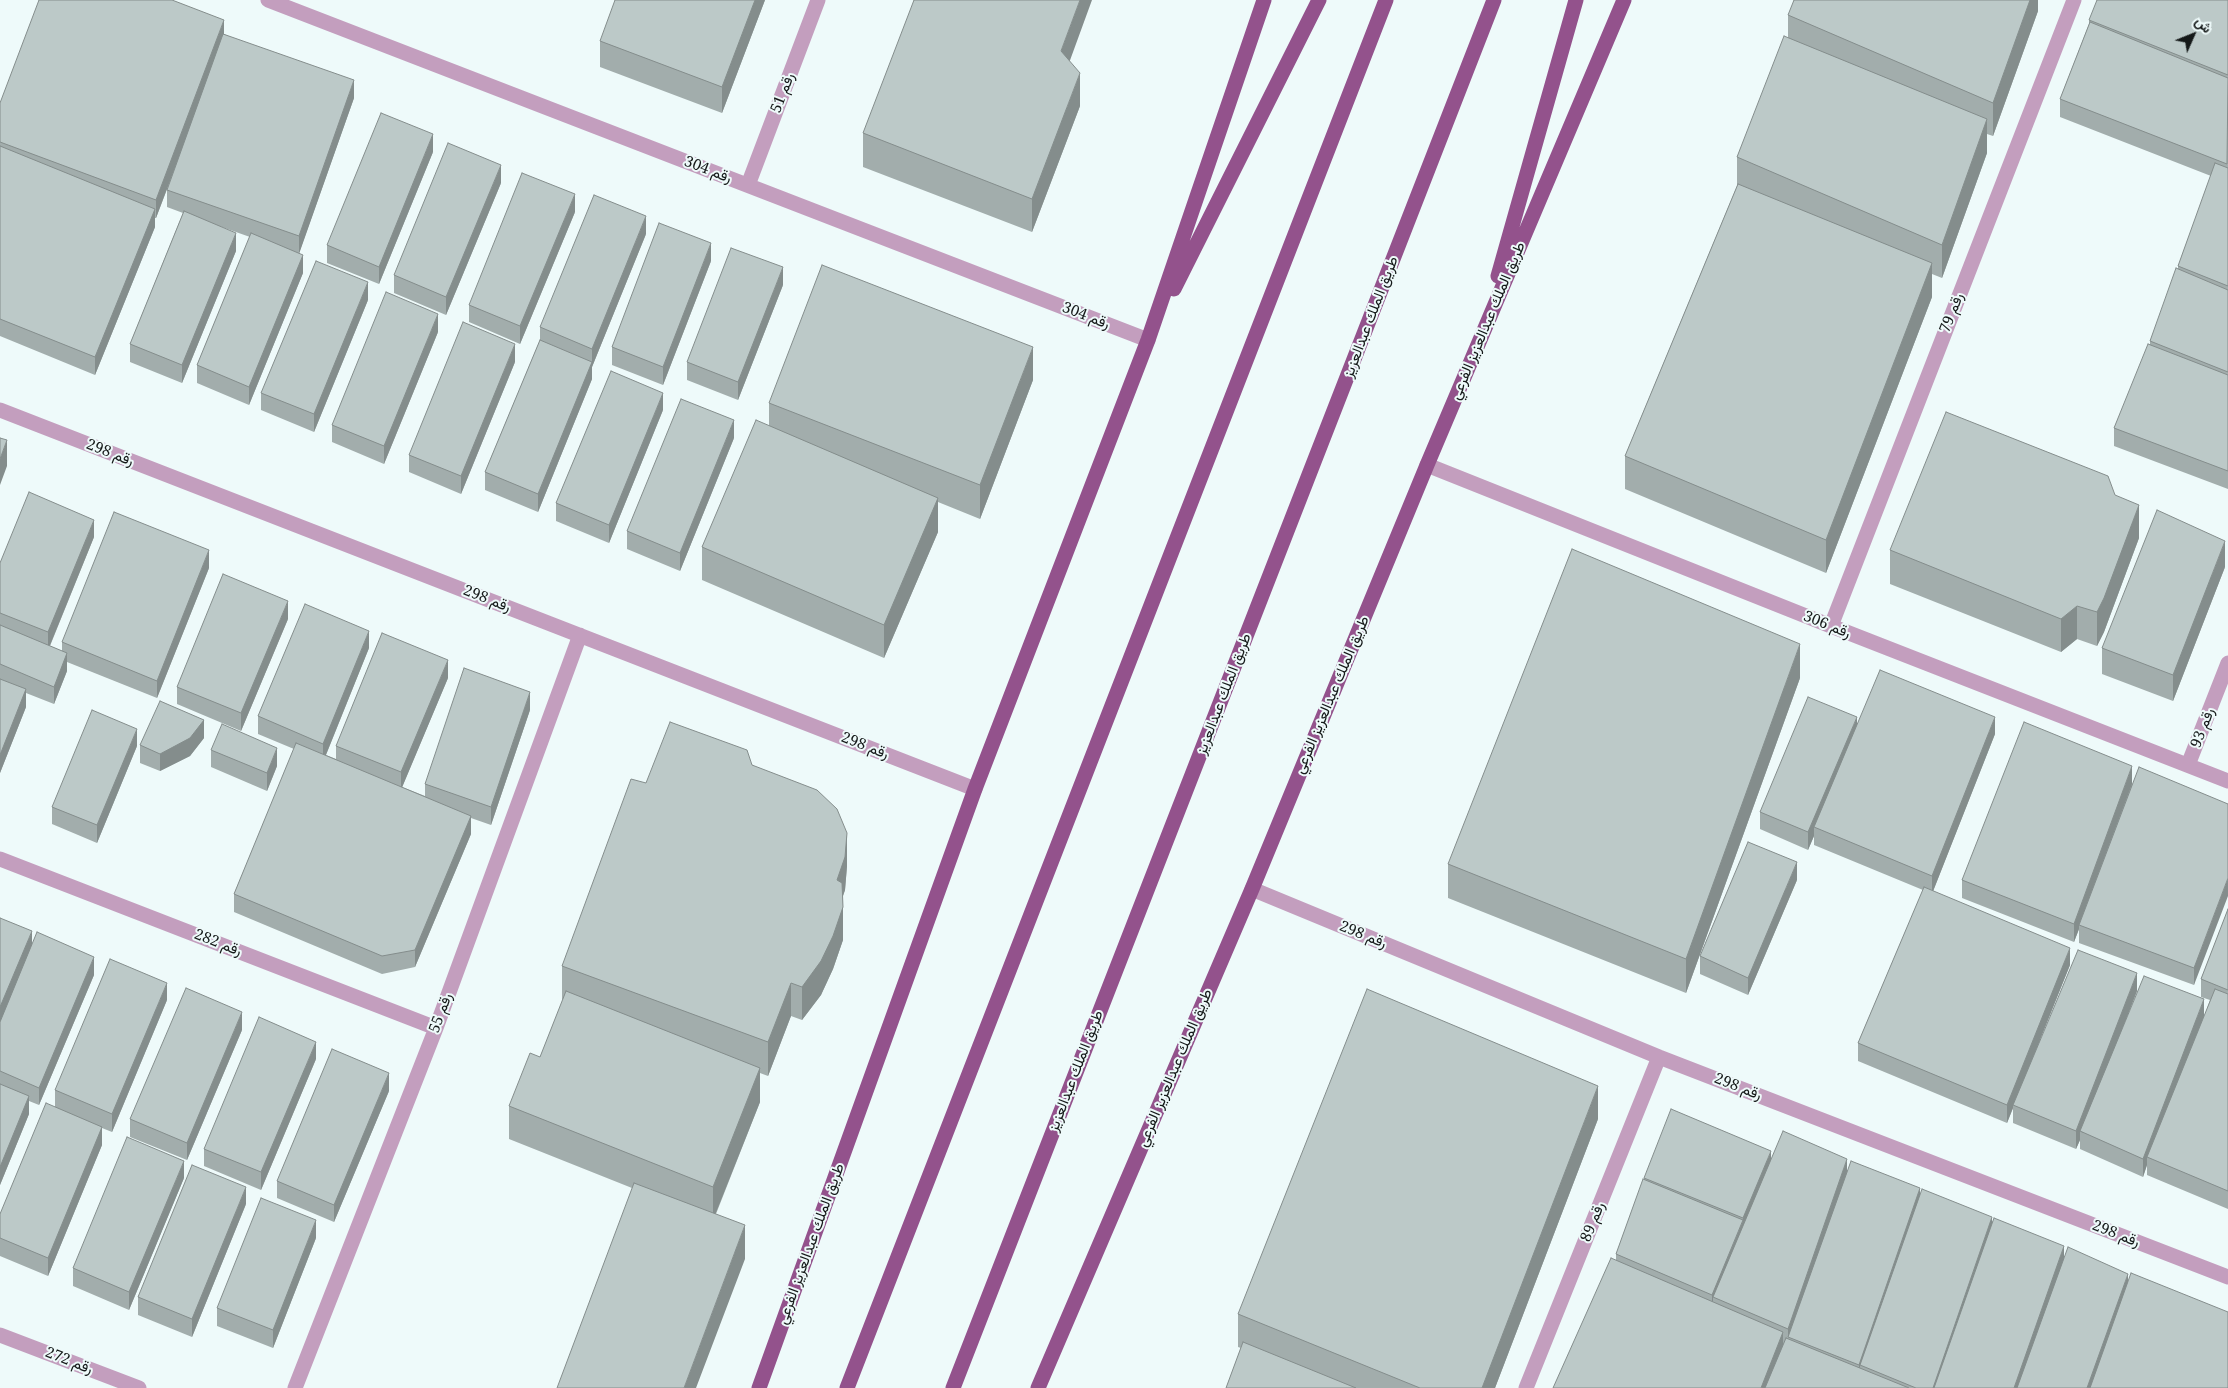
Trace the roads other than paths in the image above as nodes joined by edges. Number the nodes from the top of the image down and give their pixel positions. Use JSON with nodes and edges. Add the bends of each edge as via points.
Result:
{"nodes":[{"id":1,"x":268,"y":0,"type":"edge"},
{"id":2,"x":818,"y":0,"type":"edge"},
{"id":3,"x":1264,"y":0,"type":"edge"},
{"id":4,"x":1319,"y":0,"type":"edge"},
{"id":5,"x":1386,"y":0,"type":"edge"},
{"id":6,"x":1494,"y":0,"type":"edge"},
{"id":7,"x":1576,"y":0,"type":"edge"},
{"id":8,"x":1624,"y":0,"type":"edge"},
{"id":9,"x":2074,"y":0,"type":"edge"},
{"id":10,"x":748,"y":185,"type":"junction"},
{"id":11,"x":1481,"y":338,"type":"junction"},
{"id":12,"x":1148,"y":340,"type":"junction"},
{"id":13,"x":0,"y":410,"type":"edge"},
{"id":14,"x":1427,"y":465,"type":"junction"},
{"id":15,"x":1831,"y":626,"type":"junction"},
{"id":16,"x":580,"y":635,"type":"junction"},
{"id":17,"x":2228,"y":663,"type":"edge"},
{"id":18,"x":2188,"y":766,"type":"junction"},
{"id":19,"x":2228,"y":781,"type":"edge"},
{"id":20,"x":975,"y":789,"type":"junction"},
{"id":21,"x":0,"y":859,"type":"edge"},
{"id":22,"x":1252,"y":889,"type":"junction"},
{"id":23,"x":436,"y":1028,"type":"junction"},
{"id":24,"x":1659,"y":1057,"type":"junction"},
{"id":25,"x":2228,"y":1277,"type":"edge"},
{"id":26,"x":0,"y":1335,"type":"edge"},
{"id":27,"x":139,"y":1388,"type":"edge"},
{"id":28,"x":295,"y":1388,"type":"edge"},
{"id":29,"x":760,"y":1388,"type":"edge"},
{"id":30,"x":847,"y":1388,"type":"edge"},
{"id":31,"x":953,"y":1388,"type":"edge"},
{"id":32,"x":1038,"y":1388,"type":"edge"},
{"id":33,"x":1526,"y":1388,"type":"edge"}],
"edges":[{"from":1,"to":10,"type":"street","name":"رقم 304"},
{"from":2,"to":10,"type":"street","name":"رقم 51"},
{"from":3,"to":12,"type":"main road","name":"طريق الملك عبدالعزيز الفرعي"},
{"from":4,"to":12,"type":"main road"},
{"from":5,"to":30,"type":"main road"},
{"from":6,"to":31,"type":"main road","name":"طريق الملك عبدالعزيز"},
{"from":7,"to":11,"type":"main road"},
{"from":8,"to":11,"type":"main road","name":"طريق الملك عبدالعزيز الفرعي"},
{"from":9,"to":15,"type":"street","name":"رقم 79"},
{"from":10,"to":12,"type":"street","name":"رقم 304"},
{"from":11,"to":14,"type":"main road","name":"طريق الملك عبدالعزيز الفرعي"},
{"from":12,"to":20,"type":"main road","name":"طريق الملك عبدالعزيز الفرعي"},
{"from":13,"to":16,"type":"street","name":"رقم 298"},
{"from":14,"to":15,"type":"street","name":"رقم 306"},
{"from":14,"to":22,"type":"main road","name":"طريق الملك عبدالعزيز الفرعي"},
{"from":15,"to":18,"type":"street","name":"رقم 306"},
{"from":16,"to":20,"type":"street","name":"رقم 298"},
{"from":16,"to":23,"type":"street","name":"رقم 55"},
{"from":17,"to":18,"type":"street","name":"رقم 93"},
{"from":18,"to":19,"type":"street","name":"رقم 306"},
{"from":20,"to":29,"type":"main road","name":"طريق الملك عبدالعزيز الفرعي"},
{"from":21,"to":23,"type":"street","name":"رقم 282"},
{"from":22,"to":24,"type":"street","name":"رقم 298"},
{"from":22,"to":32,"type":"main road","name":"طريق الملك عبدالعزيز الفرعي"},
{"from":23,"to":28,"type":"street","name":"رقم 55"},
{"from":24,"to":25,"type":"street","name":"رقم 298"},
{"from":24,"to":33,"type":"street","name":"رقم 89"},
{"from":26,"to":27,"type":"street","name":"رقم 272"}]}
